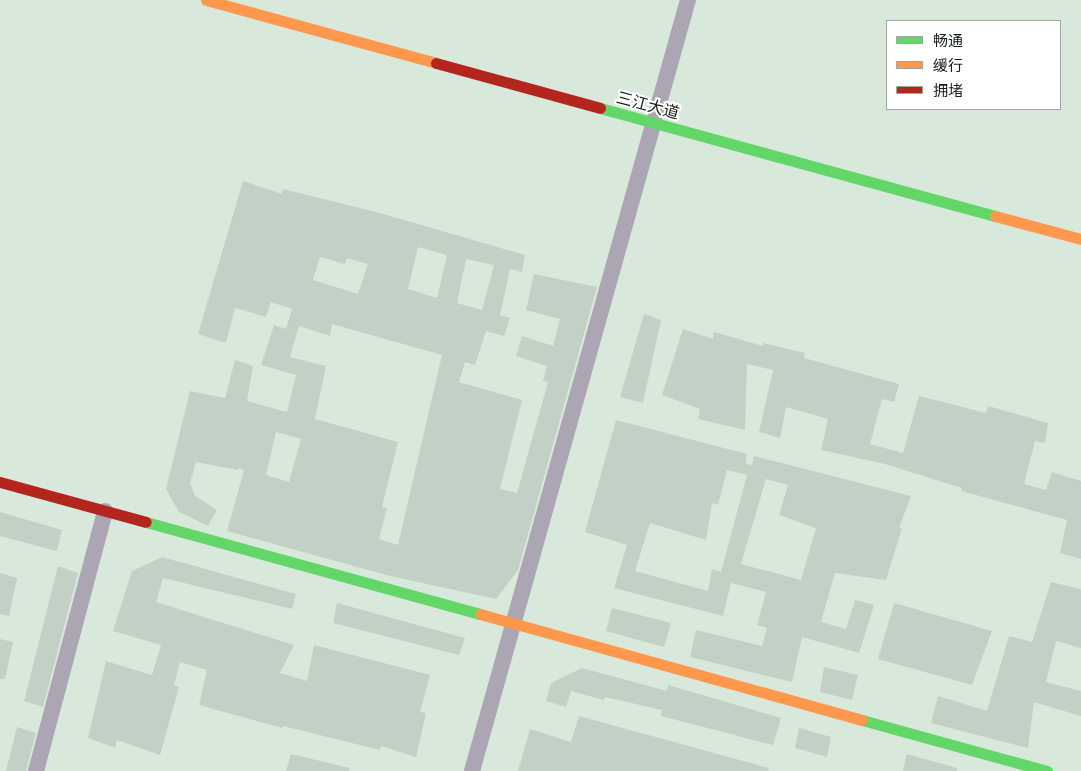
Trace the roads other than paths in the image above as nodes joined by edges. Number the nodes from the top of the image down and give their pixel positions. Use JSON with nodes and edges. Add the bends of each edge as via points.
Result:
{"nodes":[{"id":1,"x":206,"y":0,"type":"edge"},
{"id":2,"x":688,"y":0,"type":"edge"},
{"id":3,"x":654,"y":123,"type":"junction"},
{"id":4,"x":1081,"y":239,"type":"edge"},
{"id":5,"x":0,"y":482,"type":"edge"},
{"id":6,"x":105,"y":511,"type":"junction"},
{"id":7,"x":514,"y":622,"type":"junction"},
{"id":8,"x":36,"y":771,"type":"edge"},
{"id":9,"x":472,"y":771,"type":"edge"},
{"id":10,"x":1047,"y":771,"type":"edge"}],
"edges":[{"from":1,"to":3,"type":"street","name":"三江大道"},
{"from":2,"to":3,"type":"street"},
{"from":3,"to":4,"type":"street","name":"三江大道"},
{"from":3,"to":7,"type":"street"},
{"from":5,"to":6,"type":"street"},
{"from":6,"to":7,"type":"street"},
{"from":6,"to":8,"type":"street"},
{"from":7,"to":9,"type":"street"},
{"from":7,"to":10,"type":"street"}]}
